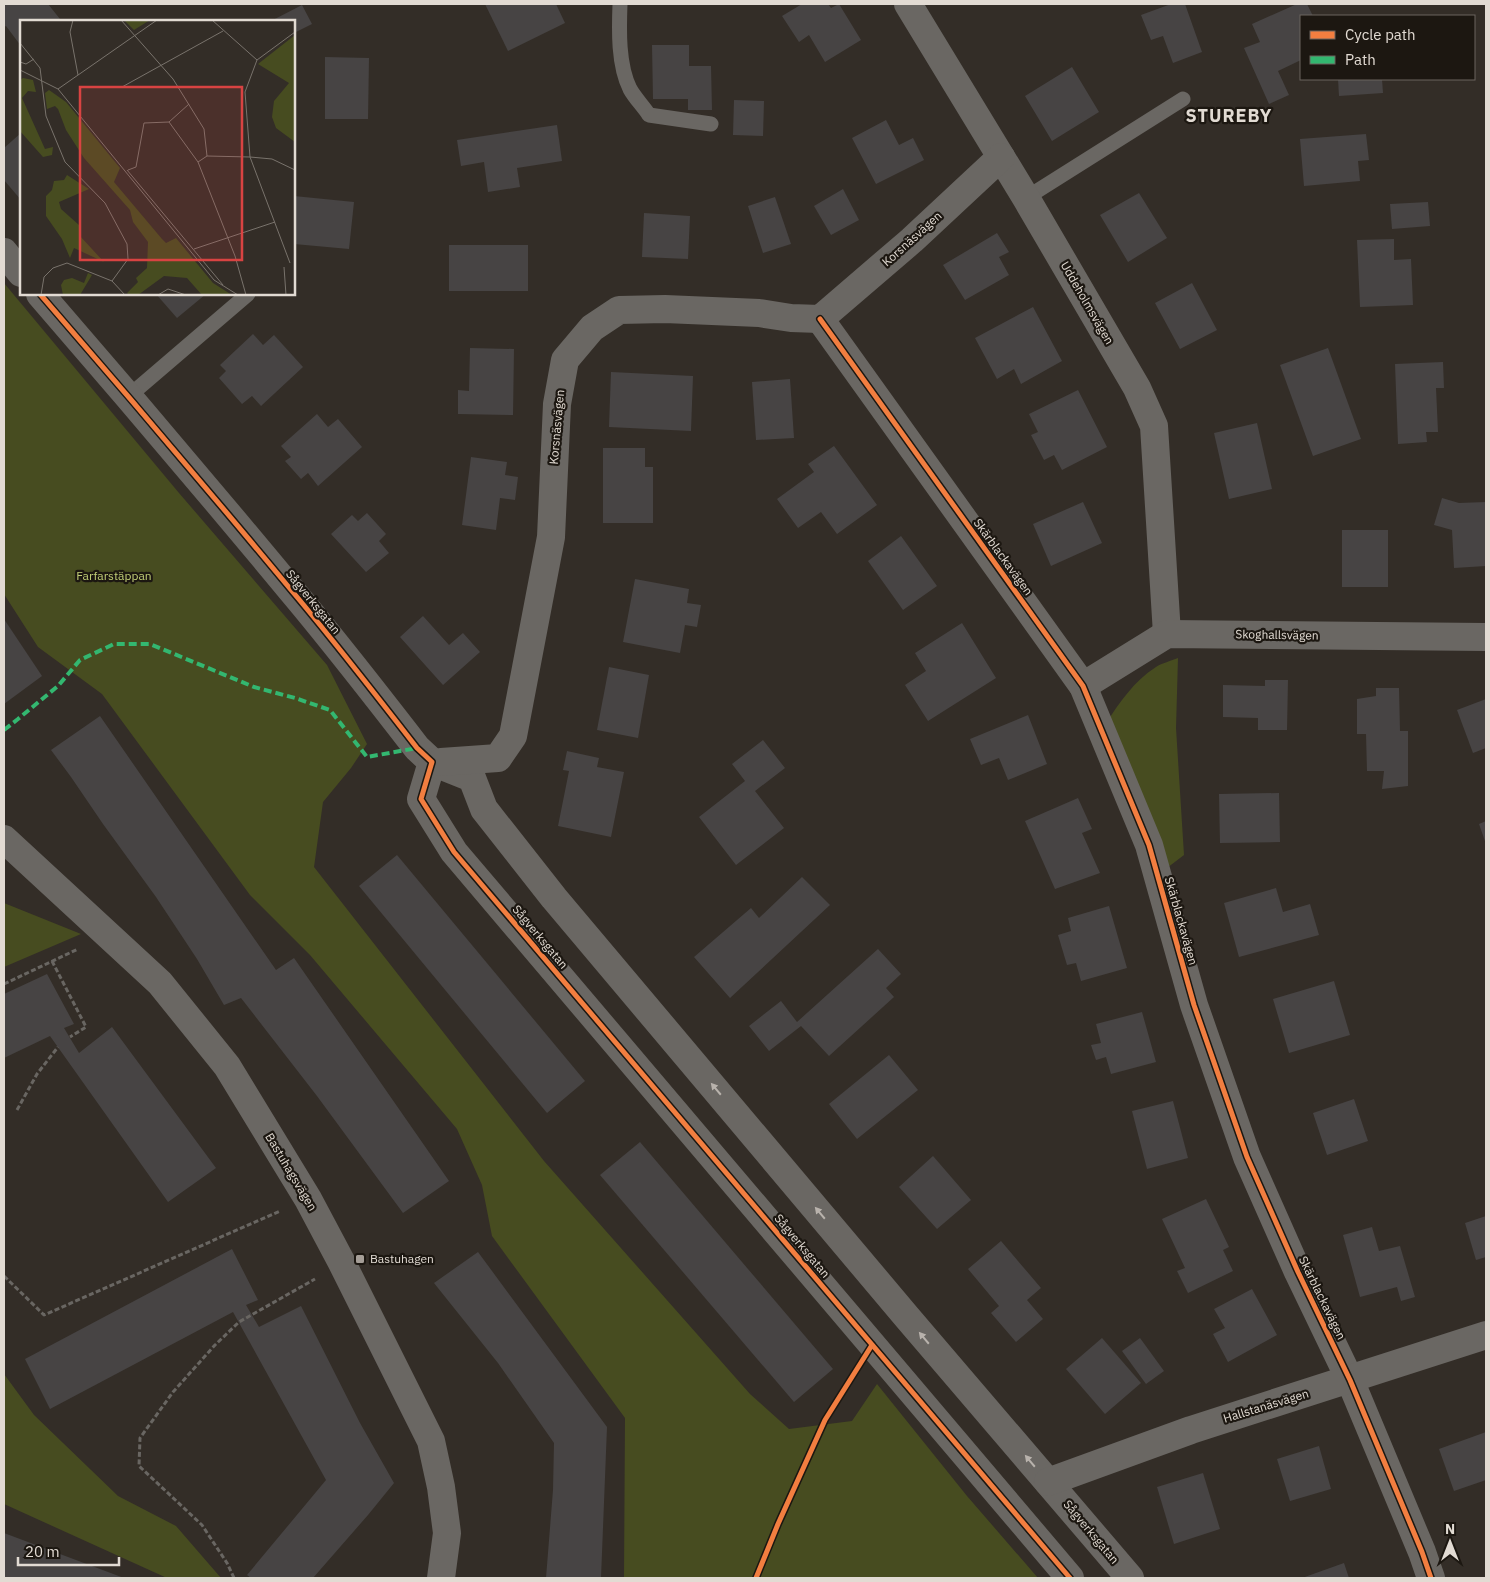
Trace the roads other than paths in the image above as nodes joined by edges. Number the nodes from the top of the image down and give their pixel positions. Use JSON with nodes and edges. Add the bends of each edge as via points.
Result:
{"nodes":[{"id":1,"x":620,"y":4,"type":"edge"},
{"id":2,"x":908,"y":4,"type":"edge"},
{"id":3,"x":1183,"y":99,"type":"dead end"},
{"id":4,"x":711,"y":124,"type":"dead end"},
{"id":5,"x":1001,"y":157,"type":"junction"},
{"id":6,"x":1026,"y":198,"type":"junction"},
{"id":7,"x":4,"y":252,"type":"edge"},
{"id":8,"x":20,"y":272,"type":"edge"},
{"id":9,"x":41,"y":295,"type":"edge"},
{"id":10,"x":247,"y":295,"type":"edge"},
{"id":11,"x":820,"y":319,"type":"junction"},
{"id":12,"x":128,"y":396,"type":"junction"},
{"id":13,"x":1167,"y":634,"type":"junction"},
{"id":14,"x":1486,"y":637,"type":"edge"},
{"id":15,"x":1083,"y":686,"type":"junction"},
{"id":16,"x":432,"y":762,"type":"junction"},
{"id":17,"x":4,"y":839,"type":"edge"},
{"id":18,"x":1486,"y":1335,"type":"edge"},
{"id":19,"x":1350,"y":1380,"type":"junction"},
{"id":20,"x":1048,"y":1482,"type":"junction"},
{"id":21,"x":441,"y":1578,"type":"edge"},
{"id":22,"x":1070,"y":1578,"type":"edge"},
{"id":23,"x":1130,"y":1578,"type":"edge"},
{"id":24,"x":1431,"y":1578,"type":"edge"}],
"edges":[{"from":1,"to":4,"type":"lane","via":[[619,35],[624,70],[630,89],[649,115]]},
{"from":2,"to":5,"type":"street","name":"Uddeholmsvägen"},
{"from":3,"to":6,"type":"lane"},
{"from":5,"to":6,"type":"street","name":"Uddeholmsvägen"},
{"from":5,"to":11,"type":"street","name":"Korsnäsvägen"},
{"from":6,"to":13,"type":"street","name":"Uddeholmsvägen","via":[[1138,388],[1154,426]]},
{"from":7,"to":8,"type":"street"},
{"from":9,"to":12,"type":"street","name":"Sågverksgatan"},
{"from":10,"to":12,"type":"lane"},
{"from":11,"to":15,"type":"street","name":"Skärblackavägen"},
{"from":11,"to":16,"type":"street","name":"Korsnäsvägen","via":[[759,313],[620,310],[592,328],[566,360],[557,404],[551,537],[513,736],[498,758]]},
{"from":12,"to":16,"type":"street","name":"Sågverksgatan","via":[[293,592],[417,748]]},
{"from":13,"to":14,"type":"street","name":"Skoghallsvägen"},
{"from":13,"to":15,"type":"street"},
{"from":15,"to":19,"type":"street","name":"Skärblackavägen","via":[[1149,845],[1194,1005],[1247,1157]]},
{"from":20,"to":16,"type":"street","name":"Sågverksgatan","one_way":true,"via":[[554,898],[484,809],[472,778]]},
{"from":16,"to":22,"type":"street","name":"Sågverksgatan","via":[[421,799],[454,852]]},
{"from":17,"to":21,"type":"street","name":"Bastuhagsvägen","via":[[160,983],[227,1066],[308,1198],[431,1441],[447,1533]]},
{"from":18,"to":19,"type":"street","name":"Hallstanäsvägen"},
{"from":19,"to":20,"type":"street","name":"Hallstanäsvägen","via":[[1191,1430]]},
{"from":19,"to":24,"type":"street","name":"Skärblackavägen"},
{"from":20,"to":23,"type":"street","name":"Sågverksgatan"}]}
